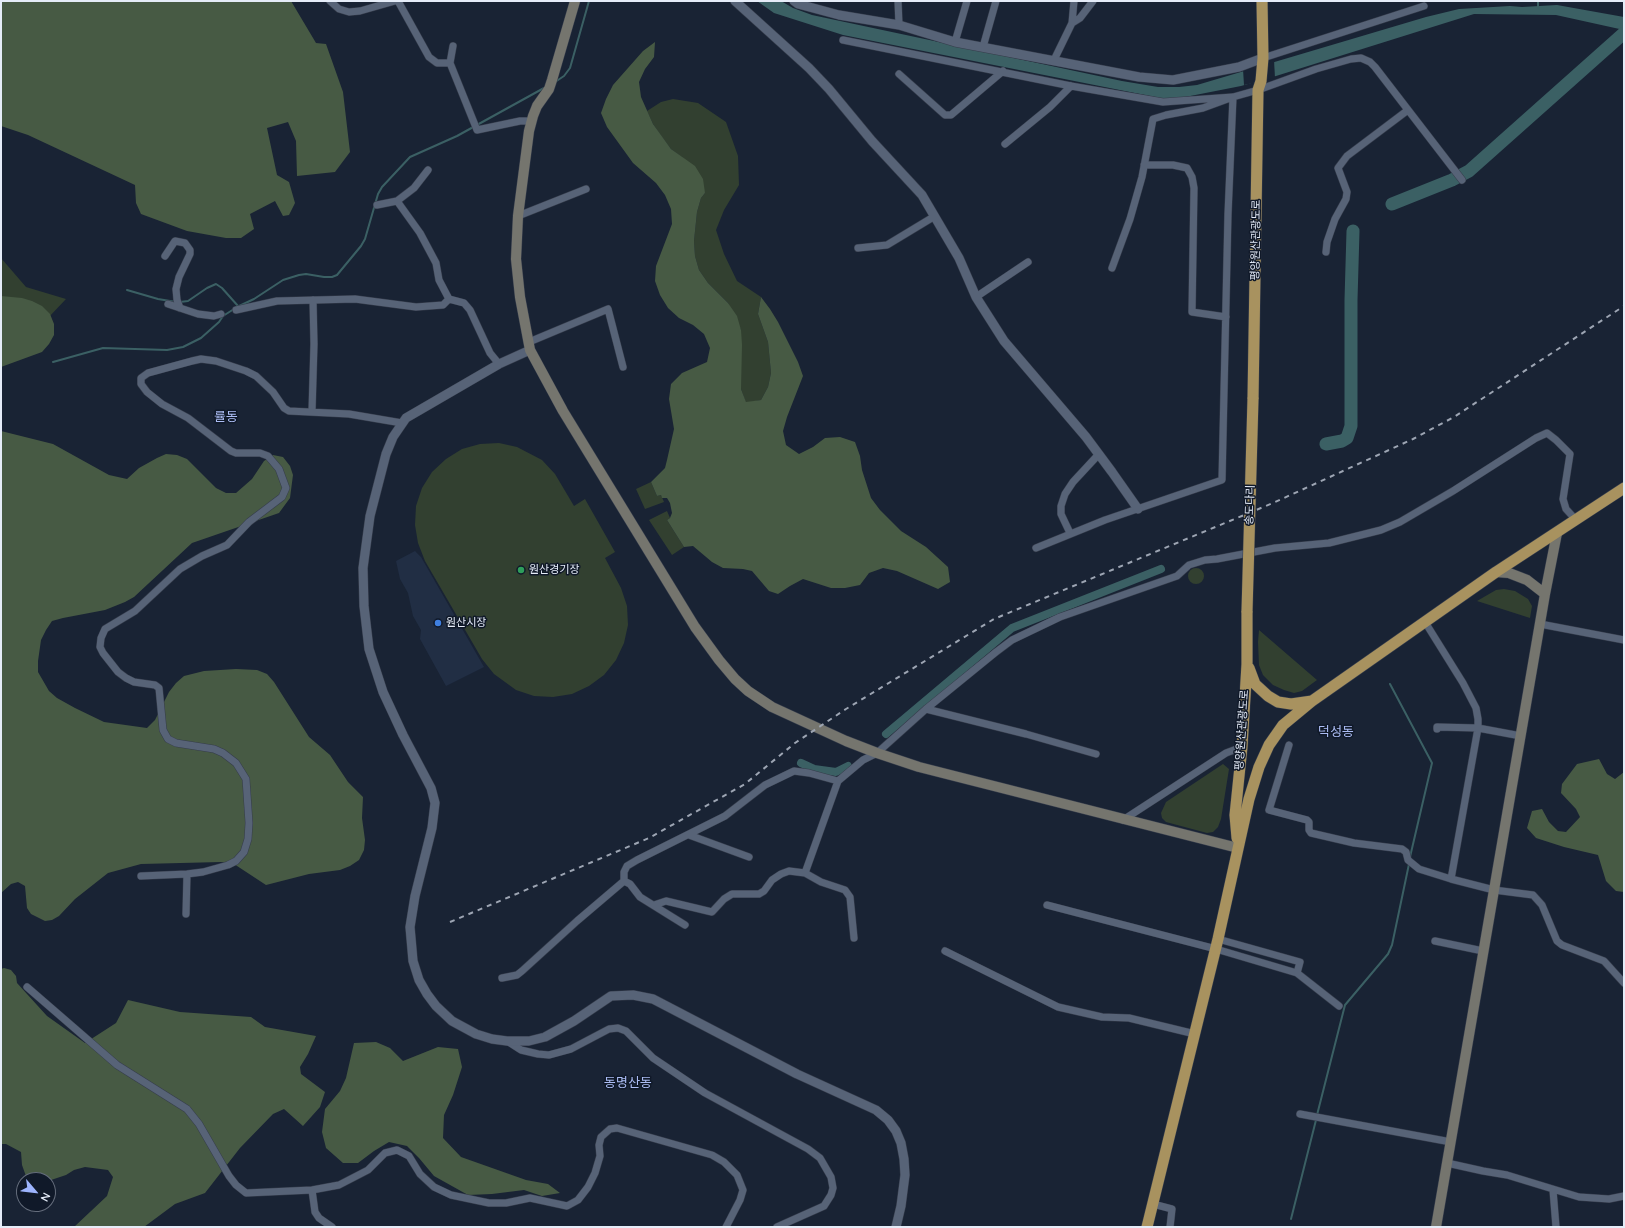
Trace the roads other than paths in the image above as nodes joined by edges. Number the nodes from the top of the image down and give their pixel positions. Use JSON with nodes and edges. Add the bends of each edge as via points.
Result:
{"nodes":[{"id":1,"x":330,"y":1,"type":"edge"},
{"id":2,"x":395,"y":1,"type":"edge"},
{"id":3,"x":398,"y":1,"type":"edge"},
{"id":4,"x":575,"y":1,"type":"edge"},
{"id":5,"x":735,"y":1,"type":"edge"},
{"id":6,"x":794,"y":1,"type":"edge"},
{"id":7,"x":898,"y":1,"type":"edge"},
{"id":8,"x":967,"y":1,"type":"edge"},
{"id":9,"x":996,"y":1,"type":"edge"},
{"id":10,"x":1074,"y":1,"type":"edge"},
{"id":11,"x":1094,"y":1,"type":"edge"},
{"id":12,"x":1262,"y":1,"type":"edge"},
{"id":13,"x":1424,"y":6,"type":"dead end"},
{"id":14,"x":1072,"y":23,"type":"junction"},
{"id":15,"x":899,"y":25,"type":"junction"},
{"id":16,"x":843,"y":40,"type":"dead end"},
{"id":17,"x":955,"y":42,"type":"junction"},
{"id":18,"x":453,"y":46,"type":"dead end"},
{"id":19,"x":983,"y":47,"type":"junction"},
{"id":20,"x":1054,"y":60,"type":"junction"},
{"id":21,"x":1262,"y":60,"type":"junction"},
{"id":22,"x":450,"y":63,"type":"junction"},
{"id":23,"x":1003,"y":71,"type":"junction"},
{"id":24,"x":899,"y":74,"type":"dead end"},
{"id":25,"x":1259,"y":85,"type":"junction"},
{"id":26,"x":1071,"y":86,"type":"junction"},
{"id":27,"x":1233,"y":97,"type":"junction"},
{"id":28,"x":1408,"y":110,"type":"junction"},
{"id":29,"x":532,"y":121,"type":"junction"},
{"id":30,"x":1006,"y":144,"type":"dead end"},
{"id":31,"x":1144,"y":165,"type":"junction"},
{"id":32,"x":428,"y":170,"type":"dead end"},
{"id":33,"x":1462,"y":180,"type":"dead end"},
{"id":34,"x":586,"y":189,"type":"dead end"},
{"id":35,"x":397,"y":201,"type":"junction"},
{"id":36,"x":377,"y":205,"type":"dead end"},
{"id":37,"x":518,"y":216,"type":"junction"},
{"id":38,"x":935,"y":216,"type":"junction"},
{"id":39,"x":858,"y":248,"type":"dead end"},
{"id":40,"x":1326,"y":252,"type":"dead end"},
{"id":41,"x":165,"y":256,"type":"dead end"},
{"id":42,"x":1028,"y":262,"type":"dead end"},
{"id":43,"x":1112,"y":268,"type":"dead end"},
{"id":44,"x":976,"y":297,"type":"junction"},
{"id":45,"x":449,"y":299,"type":"junction"},
{"id":46,"x":313,"y":300,"type":"junction"},
{"id":47,"x":168,"y":304,"type":"dead end"},
{"id":48,"x":178,"y":304,"type":"junction"},
{"id":49,"x":236,"y":310,"type":"dead end"},
{"id":50,"x":221,"y":314,"type":"dead end"},
{"id":51,"x":1226,"y":317,"type":"junction"},
{"id":52,"x":529,"y":346,"type":"junction"},
{"id":53,"x":499,"y":364,"type":"junction"},
{"id":54,"x":623,"y":367,"type":"dead end"},
{"id":55,"x":1253,"y":399,"type":"joint"},
{"id":56,"x":312,"y":411,"type":"junction"},
{"id":57,"x":402,"y":423,"type":"junction"},
{"id":58,"x":1099,"y":454,"type":"junction"},
{"id":59,"x":1624,"y":488,"type":"edge"},
{"id":60,"x":1138,"y":509,"type":"junction"},
{"id":61,"x":1576,"y":520,"type":"junction"},
{"id":62,"x":1070,"y":533,"type":"junction"},
{"id":63,"x":1557,"y":533,"type":"junction"},
{"id":64,"x":1036,"y":548,"type":"dead end"},
{"id":65,"x":1496,"y":572,"type":"junction"},
{"id":66,"x":1545,"y":594,"type":"junction"},
{"id":67,"x":1247,"y":611,"type":"joint"},
{"id":68,"x":1425,"y":622,"type":"junction"},
{"id":69,"x":1540,"y":624,"type":"junction"},
{"id":70,"x":1624,"y":640,"type":"edge"},
{"id":71,"x":1247,"y":664,"type":"junction"},
{"id":72,"x":1312,"y":701,"type":"junction"},
{"id":73,"x":926,"y":709,"type":"junction"},
{"id":74,"x":1478,"y":728,"type":"junction"},
{"id":75,"x":1437,"y":729,"type":"dead end"},
{"id":76,"x":1521,"y":736,"type":"junction"},
{"id":77,"x":1289,"y":746,"type":"dead end"},
{"id":78,"x":1242,"y":747,"type":"junction"},
{"id":79,"x":877,"y":753,"type":"junction"},
{"id":80,"x":1096,"y":754,"type":"dead end"},
{"id":81,"x":838,"y":781,"type":"junction"},
{"id":82,"x":1123,"y":820,"type":"junction"},
{"id":83,"x":689,"y":835,"type":"junction"},
{"id":84,"x":1238,"y":848,"type":"junction"},
{"id":85,"x":749,"y":857,"type":"dead end"},
{"id":86,"x":805,"y":873,"type":"junction"},
{"id":87,"x":187,"y":874,"type":"junction"},
{"id":88,"x":141,"y":876,"type":"dead end"},
{"id":89,"x":1451,"y":879,"type":"junction"},
{"id":90,"x":624,"y":881,"type":"junction"},
{"id":91,"x":1494,"y":890,"type":"junction"},
{"id":92,"x":654,"y":905,"type":"junction"},
{"id":93,"x":1047,"y":905,"type":"dead end"},
{"id":94,"x":186,"y":914,"type":"dead end"},
{"id":95,"x":685,"y":925,"type":"dead end"},
{"id":96,"x":854,"y":938,"type":"dead end"},
{"id":97,"x":1435,"y":941,"type":"dead end"},
{"id":98,"x":1217,"y":944,"type":"junction"},
{"id":99,"x":946,"y":951,"type":"dead end"},
{"id":100,"x":1483,"y":951,"type":"junction"},
{"id":101,"x":1297,"y":973,"type":"junction"},
{"id":102,"x":502,"y":978,"type":"dead end"},
{"id":103,"x":1624,"y":983,"type":"edge"},
{"id":104,"x":26,"y":987,"type":"dead end"},
{"id":105,"x":1339,"y":1006,"type":"dead end"},
{"id":106,"x":1195,"y":1034,"type":"junction"},
{"id":107,"x":507,"y":1041,"type":"junction"},
{"id":108,"x":1300,"y":1114,"type":"dead end"},
{"id":109,"x":1451,"y":1142,"type":"junction"},
{"id":110,"x":1447,"y":1163,"type":"junction"},
{"id":111,"x":312,"y":1190,"type":"junction"},
{"id":112,"x":1553,"y":1190,"type":"junction"},
{"id":113,"x":1624,"y":1196,"type":"edge"},
{"id":114,"x":1153,"y":1204,"type":"junction"},
{"id":115,"x":332,"y":1227,"type":"edge"},
{"id":116,"x":726,"y":1227,"type":"edge"},
{"id":117,"x":777,"y":1227,"type":"edge"},
{"id":118,"x":896,"y":1227,"type":"edge"},
{"id":119,"x":1147,"y":1227,"type":"edge"},
{"id":120,"x":1170,"y":1227,"type":"edge"},
{"id":121,"x":1436,"y":1227,"type":"edge"},
{"id":122,"x":1556,"y":1227,"type":"edge"}],
"edges":[{"from":1,"to":2,"type":"street","via":[[338,9],[349,12]]},
{"from":3,"to":22,"type":"street","via":[[429,57],[437,63]]},
{"from":4,"to":29,"type":"main road","via":[[550,84],[537,106]]},
{"from":5,"to":38,"type":"street","via":[[829,89],[922,195]]},
{"from":6,"to":15,"type":"street","via":[[839,15]]},
{"from":7,"to":15,"type":"street"},
{"from":8,"to":17,"type":"street"},
{"from":9,"to":19,"type":"street"},
{"from":10,"to":14,"type":"street"},
{"from":11,"to":14,"type":"street","via":[[1080,18]]},
{"from":12,"to":21,"type":"highway"},
{"from":13,"to":21,"type":"street"},
{"from":14,"to":20,"type":"street"},
{"from":15,"to":17,"type":"street"},
{"from":16,"to":23,"type":"street"},
{"from":17,"to":19,"type":"street"},
{"from":18,"to":22,"type":"street"},
{"from":19,"to":20,"type":"street"},
{"from":20,"to":21,"type":"street","via":[[1139,77],[1173,80]]},
{"from":21,"to":25,"type":"highway","name":"평양원산관광도로"},
{"from":22,"to":29,"type":"street","via":[[477,130]]},
{"from":23,"to":24,"type":"street","via":[[951,115],[945,115]]},
{"from":23,"to":26,"type":"street"},
{"from":25,"to":27,"type":"street"},
{"from":25,"to":28,"type":"street","via":[[1361,58],[1375,67]]},
{"from":25,"to":55,"type":"highway","name":"평양원산관광도로"},
{"from":26,"to":27,"type":"street","via":[[1163,102]]},
{"from":26,"to":30,"type":"street"},
{"from":27,"to":31,"type":"street","via":[[1203,108],[1153,119]]},
{"from":27,"to":51,"type":"street"},
{"from":28,"to":33,"type":"street"},
{"from":28,"to":40,"type":"street","via":[[1347,156],[1338,168],[1347,192],[1335,219]]},
{"from":29,"to":37,"type":"main road"},
{"from":31,"to":43,"type":"street","via":[[1130,219]]},
{"from":31,"to":51,"type":"street","via":[[1173,165],[1187,168],[1192,177],[1192,312]]},
{"from":32,"to":35,"type":"street","via":[[414,188]]},
{"from":34,"to":37,"type":"street"},
{"from":35,"to":36,"type":"street"},
{"from":35,"to":45,"type":"street","via":[[420,233],[436,263],[439,280]]},
{"from":37,"to":52,"type":"main road","via":[[516,259]]},
{"from":38,"to":39,"type":"street","via":[[887,245]]},
{"from":38,"to":44,"type":"street","via":[[959,258]]},
{"from":41,"to":48,"type":"street","via":[[175,241],[185,243],[190,250],[177,283]]},
{"from":42,"to":44,"type":"street"},
{"from":44,"to":58,"type":"street","via":[[1004,341]]},
{"from":45,"to":46,"type":"street","via":[[443,305],[416,307],[355,299]]},
{"from":45,"to":53,"type":"street","via":[[464,304],[470,310],[490,353]]},
{"from":46,"to":49,"type":"street","via":[[277,301]]},
{"from":46,"to":56,"type":"street"},
{"from":47,"to":48,"type":"street"},
{"from":48,"to":50,"type":"street","via":[[208,316]]},
{"from":51,"to":60,"type":"street","via":[[1222,480]]},
{"from":52,"to":53,"type":"street"},
{"from":52,"to":54,"type":"street","via":[[608,310]]},
{"from":52,"to":79,"type":"main road","via":[[563,411],[695,627],[731,674],[748,691],[772,707]]},
{"from":53,"to":57,"type":"street","via":[[406,418]]},
{"from":55,"to":67,"type":"highway","name":"송도다리","bridge":true},
{"from":56,"to":57,"type":"street"},
{"from":56,"to":87,"type":"street","via":[[289,411],[256,376],[216,360],[192,361],[148,373],[141,378],[141,384],[147,392],[162,404],[188,418],[231,451],[268,456],[279,469],[286,488],[282,497],[249,522],[227,545],[180,569],[139,608],[105,629],[100,638],[103,653],[118,672],[134,682],[159,688],[163,730],[168,739],[223,753],[236,763],[246,779],[249,823],[244,852],[228,865]]},
{"from":57,"to":107,"type":"street","via":[[386,454],[370,516],[363,568],[369,649],[376,673],[400,729],[431,788],[435,803],[432,828],[412,913],[411,942],[414,961],[419,980],[444,1015],[476,1034]]},
{"from":58,"to":60,"type":"street"},
{"from":58,"to":62,"type":"street","via":[[1065,494],[1061,506],[1062,514]]},
{"from":59,"to":61,"type":"highway"},
{"from":60,"to":62,"type":"street"},
{"from":61,"to":63,"type":"highway"},
{"from":61,"to":73,"type":"street","via":[[1566,510],[1563,499],[1570,454],[1547,433],[1400,522],[1381,530],[1329,543],[1275,548],[1204,560],[1189,565],[1177,576],[1060,617],[1012,640]]},
{"from":62,"to":64,"type":"street"},
{"from":63,"to":65,"type":"highway"},
{"from":63,"to":66,"type":"main road"},
{"from":65,"to":66,"type":"main road","via":[[1509,573],[1527,580]]},
{"from":65,"to":68,"type":"highway"},
{"from":66,"to":69,"type":"main road"},
{"from":67,"to":71,"type":"highway","name":"평양원산관광도로"},
{"from":68,"to":72,"type":"highway"},
{"from":68,"to":74,"type":"street","via":[[1477,712]]},
{"from":69,"to":70,"type":"street"},
{"from":69,"to":76,"type":"main road"},
{"from":71,"to":72,"type":"highway","via":[[1255,684],[1278,702],[1291,704]]},
{"from":71,"to":78,"type":"highway","name":"평양원산관광도로"},
{"from":72,"to":84,"type":"highway","via":[[1283,726],[1269,744],[1249,799]]},
{"from":73,"to":79,"type":"street"},
{"from":73,"to":80,"type":"street"},
{"from":74,"to":75,"type":"street"},
{"from":74,"to":76,"type":"street"},
{"from":74,"to":89,"type":"street"},
{"from":76,"to":91,"type":"main road"},
{"from":77,"to":89,"type":"street","via":[[1269,810],[1307,820],[1311,833],[1354,843],[1402,849],[1419,869]]},
{"from":78,"to":82,"type":"street","via":[[1226,753]]},
{"from":78,"to":84,"type":"highway","name":"평양원산관광도로","via":[[1235,815]]},
{"from":79,"to":81,"type":"street"},
{"from":79,"to":82,"type":"main road","via":[[919,767]]},
{"from":81,"to":83,"type":"street","via":[[794,771],[765,785],[725,816]]},
{"from":81,"to":86,"type":"street"},
{"from":82,"to":84,"type":"main road"},
{"from":83,"to":85,"type":"street"},
{"from":83,"to":90,"type":"street","via":[[627,866]]},
{"from":84,"to":98,"type":"highway"},
{"from":86,"to":92,"type":"street","via":[[788,871],[781,874],[759,894],[732,894],[724,898],[712,912],[666,901]]},
{"from":86,"to":96,"type":"street","via":[[821,882],[845,890],[850,897]]},
{"from":87,"to":88,"type":"street"},
{"from":87,"to":94,"type":"street"},
{"from":89,"to":91,"type":"street"},
{"from":90,"to":92,"type":"street","via":[[630,884],[640,897]]},
{"from":90,"to":102,"type":"street","via":[[522,971]]},
{"from":91,"to":100,"type":"main road"},
{"from":91,"to":103,"type":"street","via":[[1533,895],[1542,905],[1557,941],[1604,962]]},
{"from":92,"to":95,"type":"street"},
{"from":93,"to":98,"type":"street"},
{"from":97,"to":100,"type":"street"},
{"from":98,"to":101,"type":"street"},
{"from":98,"to":101,"type":"street","via":[[1300,962]]},
{"from":98,"to":106,"type":"highway"},
{"from":99,"to":106,"type":"street","via":[[1058,1007],[1102,1017],[1129,1018]]},
{"from":100,"to":109,"type":"main road"},
{"from":101,"to":105,"type":"street"},
{"from":104,"to":111,"type":"street","via":[[117,1065],[187,1109],[199,1124],[229,1176],[246,1193]]},
{"from":106,"to":114,"type":"highway"},
{"from":107,"to":117,"type":"street","via":[[521,1050],[549,1055],[571,1050],[609,1029],[622,1029],[653,1058],[705,1093],[808,1149],[820,1158],[831,1177],[831,1195],[824,1206]]},
{"from":107,"to":118,"type":"street","via":[[545,1037],[612,996],[633,995],[654,999],[797,1074],[876,1110],[888,1120],[896,1131],[904,1158],[905,1175]]},
{"from":108,"to":109,"type":"street"},
{"from":109,"to":110,"type":"main road"},
{"from":110,"to":112,"type":"street","via":[[1507,1175]]},
{"from":110,"to":121,"type":"main road"},
{"from":111,"to":115,"type":"street","via":[[315,1212]]},
{"from":111,"to":116,"type":"street","via":[[339,1185],[352,1179],[368,1170],[385,1153],[397,1150],[409,1156],[420,1174],[434,1187],[451,1195],[489,1204],[530,1198],[567,1206],[578,1200],[590,1182],[599,1163],[601,1137],[610,1129],[616,1128],[712,1155],[724,1162],[737,1175],[743,1190]]},
{"from":112,"to":113,"type":"street","via":[[1592,1199]]},
{"from":112,"to":122,"type":"street"},
{"from":114,"to":119,"type":"highway"},
{"from":114,"to":120,"type":"street","via":[[1172,1209]]}]}
